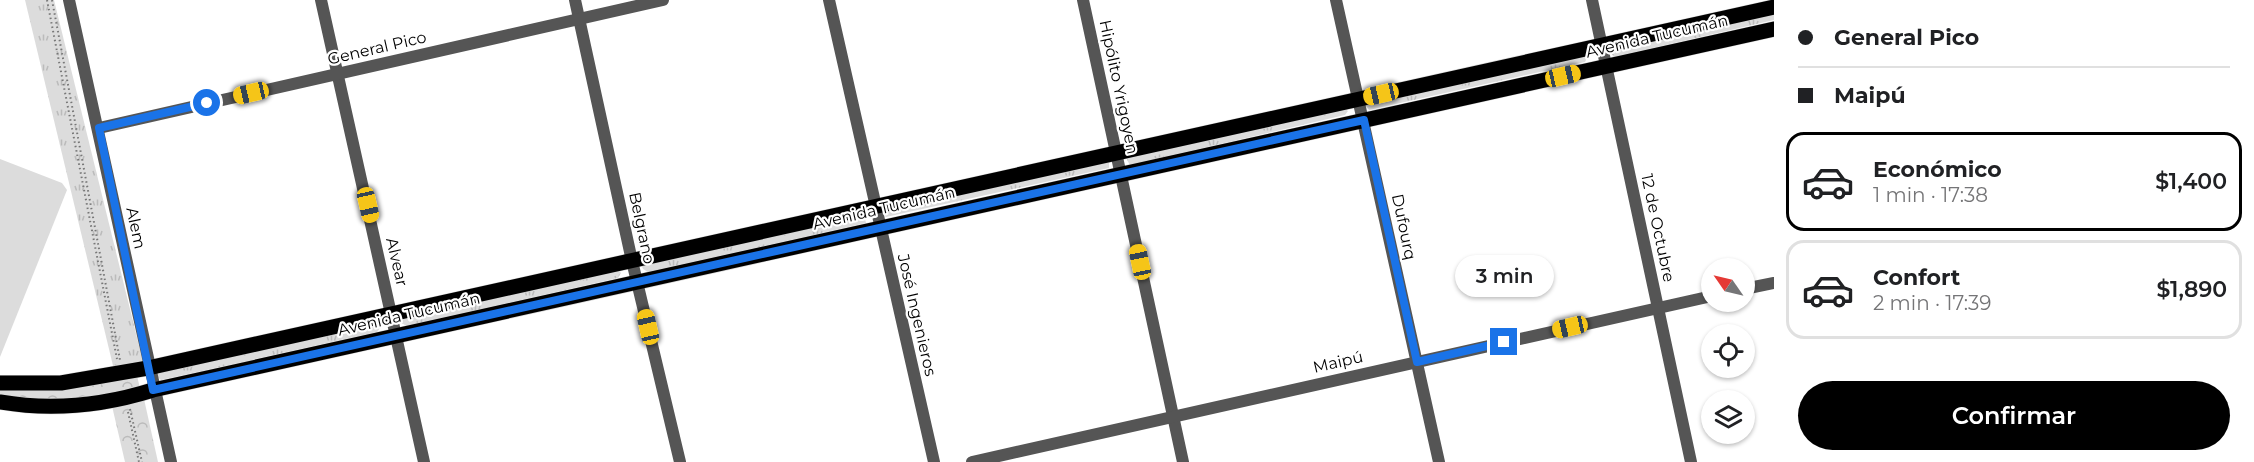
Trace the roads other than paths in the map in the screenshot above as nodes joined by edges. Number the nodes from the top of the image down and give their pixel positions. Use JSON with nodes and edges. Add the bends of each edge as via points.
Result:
{"nodes":[{"id":1,"x":69,"y":0,"type":"edge"},
{"id":2,"x":321,"y":0,"type":"edge"},
{"id":3,"x":575,"y":0,"type":"edge"},
{"id":4,"x":663,"y":0,"type":"edge"},
{"id":5,"x":829,"y":0,"type":"edge"},
{"id":6,"x":1083,"y":0,"type":"edge"},
{"id":7,"x":1336,"y":0,"type":"edge"},
{"id":8,"x":1592,"y":0,"type":"edge"},
{"id":9,"x":1774,"y":7,"type":"edge"},
{"id":10,"x":579,"y":19,"type":"junction"},
{"id":11,"x":1774,"y":29,"type":"edge"},
{"id":12,"x":1603,"y":45,"type":"junction"},
{"id":13,"x":1607,"y":66,"type":"junction"},
{"id":14,"x":338,"y":74,"type":"junction"},
{"id":15,"x":1359,"y":99,"type":"junction"},
{"id":16,"x":1364,"y":120,"type":"junction"},
{"id":17,"x":99,"y":128,"type":"junction"},
{"id":18,"x":1117,"y":153,"type":"junction"},
{"id":19,"x":1121,"y":174,"type":"junction"},
{"id":20,"x":876,"y":207,"type":"junction"},
{"id":21,"x":880,"y":228,"type":"junction"},
{"id":22,"x":632,"y":261,"type":"junction"},
{"id":23,"x":637,"y":282,"type":"junction"},
{"id":24,"x":1774,"y":283,"type":"edge"},
{"id":25,"x":1755,"y":287,"type":"edge"},
{"id":26,"x":1701,"y":298,"type":"edge"},
{"id":27,"x":1658,"y":307,"type":"junction"},
{"id":28,"x":392,"y":314,"type":"junction"},
{"id":29,"x":397,"y":335,"type":"junction"},
{"id":30,"x":1417,"y":362,"type":"junction"},
{"id":31,"x":148,"y":369,"type":"junction"},
{"id":32,"x":0,"y":383,"type":"edge"},
{"id":33,"x":153,"y":390,"type":"junction"},
{"id":34,"x":0,"y":402,"type":"edge"},
{"id":35,"x":1173,"y":416,"type":"junction"},
{"id":36,"x":171,"y":462,"type":"edge"},
{"id":37,"x":424,"y":462,"type":"edge"},
{"id":38,"x":680,"y":462,"type":"edge"},
{"id":39,"x":934,"y":462,"type":"edge"},
{"id":40,"x":972,"y":462,"type":"edge"},
{"id":41,"x":1183,"y":462,"type":"edge"},
{"id":42,"x":1439,"y":462,"type":"edge"},
{"id":43,"x":1691,"y":462,"type":"edge"}],
"edges":[{"from":1,"to":17,"type":"street","name":"Alem"},
{"from":2,"to":14,"type":"street","name":"Alvear"},
{"from":3,"to":10,"type":"street","name":"Belgrano"},
{"from":4,"to":10,"type":"street","name":"General Pico"},
{"from":5,"to":20,"type":"street","name":"José Ingenieros"},
{"from":6,"to":18,"type":"street","name":"Hipólito Yrigoyen"},
{"from":7,"to":15,"type":"street","name":"Dufourq"},
{"from":8,"to":12,"type":"street","name":"12 de Octubre"},
{"from":9,"to":12,"type":"main road","name":"Avenida Tucumán"},
{"from":10,"to":14,"type":"street","name":"General Pico"},
{"from":10,"to":22,"type":"street","name":"Belgrano"},
{"from":11,"to":13,"type":"main road","name":"Avenida Tucumán"},
{"from":12,"to":13,"type":"street","name":"12 de Octubre"},
{"from":12,"to":15,"type":"main road","name":"Avenida Tucumán"},
{"from":13,"to":16,"type":"main road","name":"Avenida Tucumán"},
{"from":13,"to":27,"type":"street","name":"12 de Octubre"},
{"from":14,"to":17,"type":"street","name":"General Pico"},
{"from":14,"to":28,"type":"street","name":"Alvear"},
{"from":15,"to":16,"type":"street","name":"Dufourq"},
{"from":15,"to":18,"type":"main road","name":"Avenida Tucumán"},
{"from":16,"to":19,"type":"main road","name":"Avenida Tucumán"},
{"from":16,"to":30,"type":"street","name":"Dufourq"},
{"from":17,"to":31,"type":"street","name":"Alem"},
{"from":18,"to":19,"type":"street","name":"Hipólito Yrigoyen"},
{"from":18,"to":20,"type":"main road","name":"Avenida Tucumán"},
{"from":19,"to":21,"type":"main road","name":"Avenida Tucumán"},
{"from":19,"to":35,"type":"street","name":"Hipólito Yrigoyen"},
{"from":20,"to":21,"type":"street","name":"José Ingenieros"},
{"from":20,"to":22,"type":"main road","name":"Avenida Tucumán"},
{"from":21,"to":23,"type":"main road","name":"Avenida Tucumán"},
{"from":21,"to":39,"type":"street","name":"José Ingenieros"},
{"from":22,"to":23,"type":"street","name":"Belgrano"},
{"from":22,"to":28,"type":"main road","name":"Avenida Tucumán"},
{"from":23,"to":29,"type":"main road","name":"Avenida Tucumán"},
{"from":23,"to":38,"type":"street","name":"Belgrano"},
{"from":24,"to":25,"type":"street"},
{"from":26,"to":27,"type":"street","name":"Maipú"},
{"from":27,"to":30,"type":"street","name":"Maipú"},
{"from":27,"to":43,"type":"street","name":"12 de Octubre"},
{"from":28,"to":29,"type":"street","name":"Alvear"},
{"from":28,"to":31,"type":"main road","name":"Avenida Tucumán"},
{"from":29,"to":33,"type":"main road","name":"Avenida Tucumán"},
{"from":29,"to":37,"type":"street","name":"Alvear"},
{"from":30,"to":35,"type":"street","name":"Maipú"},
{"from":30,"to":42,"type":"street","name":"Dufourq"},
{"from":31,"to":32,"type":"main road","name":"Avenida Tucumán","via":[[61,383]]},
{"from":31,"to":33,"type":"street","name":"Alem"},
{"from":33,"to":34,"type":"main road","name":"Avenida Tucumán","via":[[127,398],[57,408]]},
{"from":33,"to":36,"type":"street","name":"Alem"},
{"from":35,"to":40,"type":"street","name":"Maipú"},
{"from":35,"to":41,"type":"street","name":"Hipólito Yrigoyen"}]}
